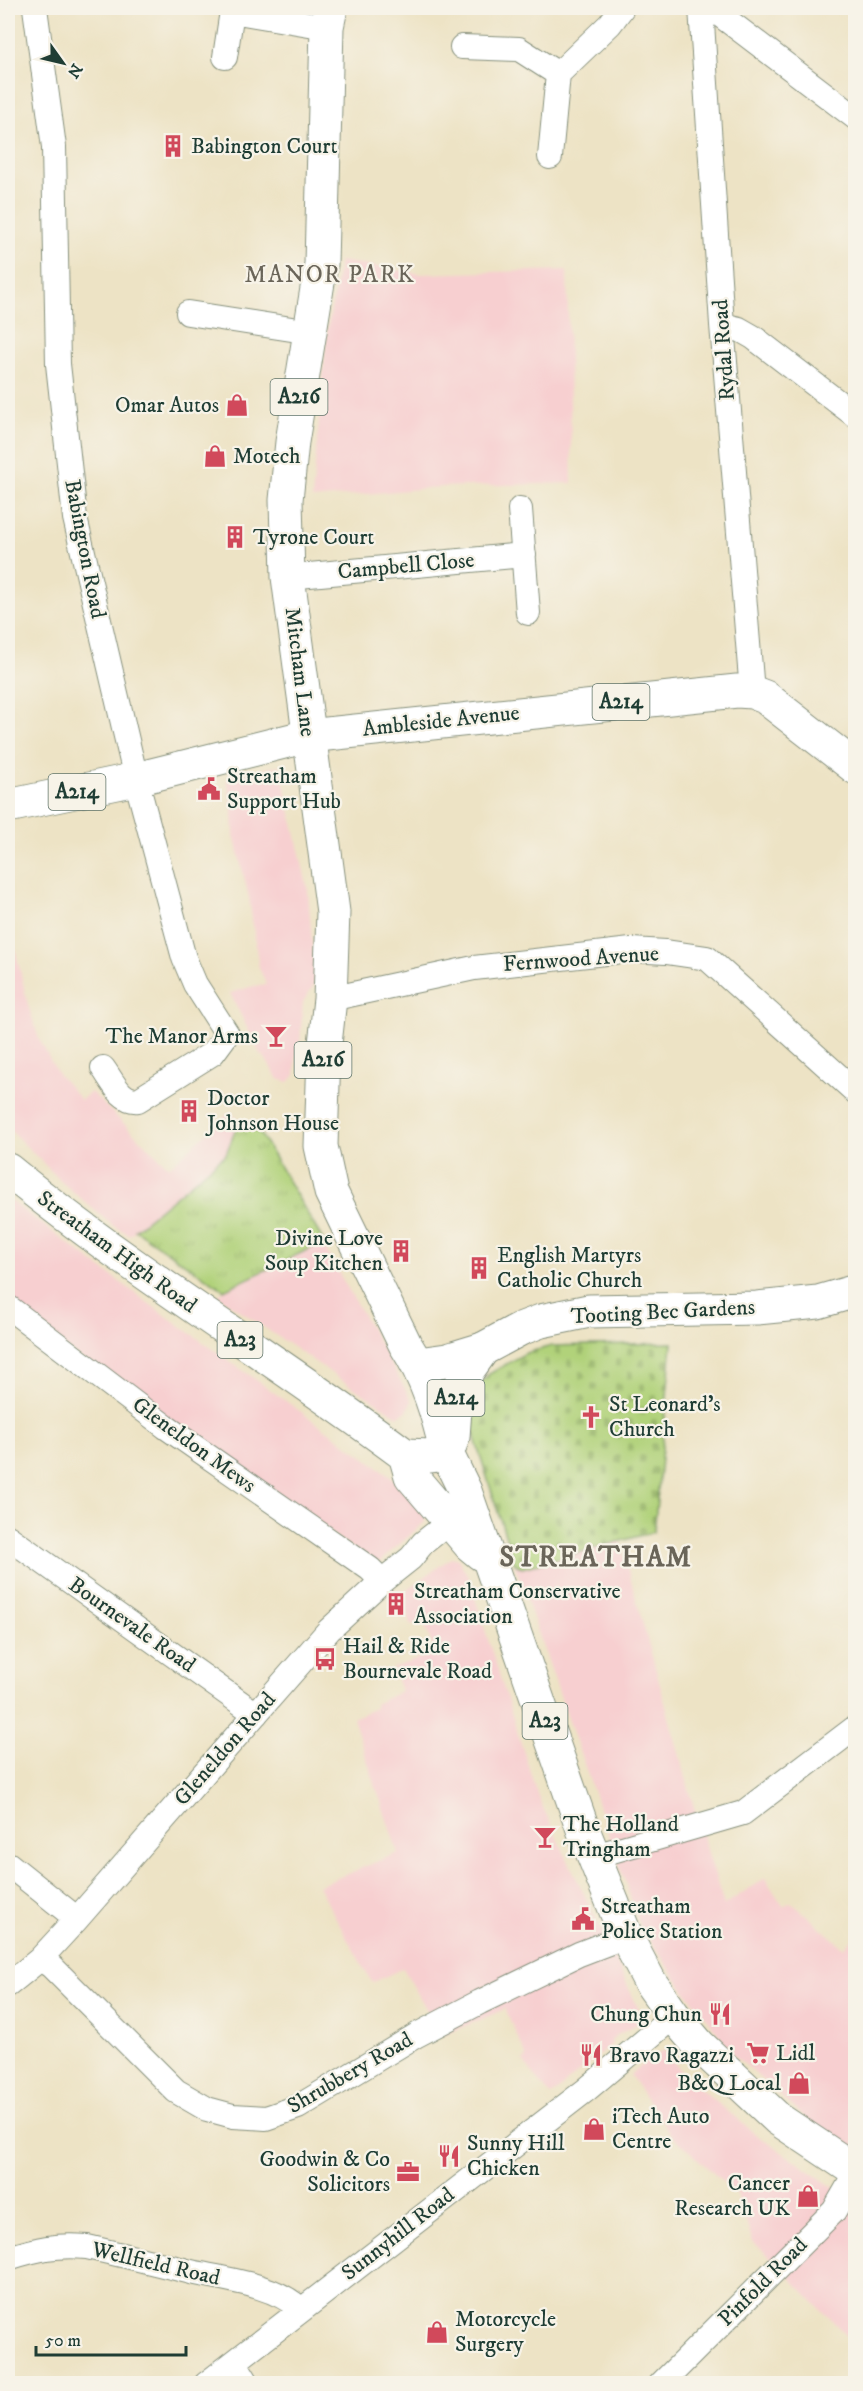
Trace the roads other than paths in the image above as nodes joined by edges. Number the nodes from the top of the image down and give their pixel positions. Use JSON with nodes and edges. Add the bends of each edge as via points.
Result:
{"nodes":[{"id":1,"x":35,"y":8,"type":"edge"},
{"id":2,"x":622,"y":8,"type":"edge"},
{"id":3,"x":701,"y":8,"type":"edge"},
{"id":4,"x":711,"y":8,"type":"edge"},
{"id":5,"x":329,"y":17,"type":"edge"},
{"id":6,"x":462,"y":47,"type":"dead end"},
{"id":7,"x":225,"y":57,"type":"dead end"},
{"id":8,"x":558,"y":74,"type":"junction"},
{"id":9,"x":855,"y":118,"type":"edge"},
{"id":10,"x":550,"y":157,"type":"dead end"},
{"id":11,"x":188,"y":312,"type":"dead end"},
{"id":12,"x":722,"y":325,"type":"junction"},
{"id":13,"x":311,"y":333,"type":"junction"},
{"id":14,"x":855,"y":416,"type":"edge"},
{"id":15,"x":520,"y":509,"type":"dead end"},
{"id":16,"x":524,"y":555,"type":"junction"},
{"id":17,"x":288,"y":577,"type":"junction"},
{"id":18,"x":528,"y":613,"type":"dead end"},
{"id":19,"x":752,"y":692,"type":"junction"},
{"id":20,"x":308,"y":736,"type":"junction"},
{"id":21,"x":855,"y":768,"type":"edge"},
{"id":22,"x":136,"y":779,"type":"junction"},
{"id":23,"x":8,"y":806,"type":"edge"},
{"id":24,"x":330,"y":999,"type":"junction"},
{"id":25,"x":103,"y":1068,"type":"dead end"},
{"id":26,"x":855,"y":1092,"type":"edge"},
{"id":27,"x":8,"y":1170,"type":"edge"},
{"id":28,"x":855,"y":1292,"type":"edge"},
{"id":29,"x":8,"y":1307,"type":"edge"},
{"id":30,"x":483,"y":1349,"type":"junction"},
{"id":31,"x":418,"y":1365,"type":"junction"},
{"id":32,"x":447,"y":1454,"type":"junction"},
{"id":33,"x":405,"y":1455,"type":"junction"},
{"id":34,"x":449,"y":1519,"type":"junction"},
{"id":35,"x":8,"y":1537,"type":"edge"},
{"id":36,"x":487,"y":1558,"type":"junction"},
{"id":37,"x":382,"y":1581,"type":"junction"},
{"id":38,"x":256,"y":1714,"type":"junction"},
{"id":39,"x":855,"y":1727,"type":"edge"},
{"id":40,"x":595,"y":1856,"type":"junction"},
{"id":41,"x":8,"y":1864,"type":"edge"},
{"id":42,"x":76,"y":1920,"type":"junction"},
{"id":43,"x":626,"y":1936,"type":"junction"},
{"id":44,"x":40,"y":1959,"type":"junction"},
{"id":45,"x":8,"y":1985,"type":"edge"},
{"id":46,"x":674,"y":2016,"type":"junction"},
{"id":47,"x":855,"y":2172,"type":"edge"},
{"id":48,"x":8,"y":2258,"type":"edge"},
{"id":49,"x":300,"y":2309,"type":"junction"},
{"id":50,"x":235,"y":2363,"type":"junction"},
{"id":51,"x":206,"y":2384,"type":"edge"},
{"id":52,"x":248,"y":2384,"type":"edge"},
{"id":53,"x":661,"y":2384,"type":"edge"}],
"edges":[{"from":1,"to":22,"type":"street","name":"Babington Road","via":[[54,147],[58,364],[75,518]]},
{"from":2,"to":8,"type":"street"},
{"from":3,"to":12,"type":"street","name":"Rydal Road"},
{"from":4,"to":9,"type":"street"},
{"from":5,"to":7,"type":"street","via":[[232,11]]},
{"from":5,"to":13,"type":"main road","name":"Mitcham Lane","number":"A216","via":[[321,264]]},
{"from":6,"to":8,"type":"street","via":[[519,49]]},
{"from":8,"to":10,"type":"street"},
{"from":11,"to":13,"type":"street"},
{"from":12,"to":14,"type":"street","via":[[753,337]]},
{"from":12,"to":19,"type":"street","name":"Rydal Road"},
{"from":13,"to":17,"type":"main road","name":"Mitcham Lane","number":"A216","via":[[286,500]]},
{"from":15,"to":16,"type":"street"},
{"from":16,"to":17,"type":"street","name":"Campbell Close"},
{"from":16,"to":18,"type":"street"},
{"from":17,"to":20,"type":"main road","name":"Mitcham Lane","number":"A216"},
{"from":19,"to":20,"type":"main road","name":"Ambleside Avenue","number":"A214","via":[[695,694]]},
{"from":19,"to":21,"type":"main road","via":[[765,697]]},
{"from":20,"to":22,"type":"main road","name":"Ambleside Avenue","number":"A214"},
{"from":20,"to":24,"type":"main road","name":"Mitcham Lane","number":"A216","via":[[333,912]]},
{"from":22,"to":23,"type":"main road","name":"Ambleside Avenue","number":"A214"},
{"from":22,"to":25,"type":"street","name":"Babington Road","via":[[184,958],[195,984],[227,1034],[213,1053],[138,1100],[122,1095]]},
{"from":24,"to":26,"type":"street","name":"Fernwood Avenue","via":[[474,968],[632,950],[707,958]]},
{"from":24,"to":31,"type":"main road","name":"Mitcham Lane","number":"A216","via":[[321,1137],[331,1192]]},
{"from":27,"to":33,"type":"main road","name":"Streatham High Road","number":"A23","via":[[111,1251]]},
{"from":28,"to":30,"type":"main road","name":"Tooting Bec Gardens","number":"A214","via":[[818,1302],[757,1308],[589,1311],[541,1321]]},
{"from":29,"to":37,"type":"street","name":"Gleneldon Mews","via":[[166,1427]]},
{"from":30,"to":31,"type":"main road"},
{"from":30,"to":32,"type":"main road","name":"Tooting Bec Gardens","number":"A214","via":[[456,1396],[453,1437]]},
{"from":31,"to":32,"type":"main road","name":"Mitcham Lane","number":"A216","via":[[437,1413]]},
{"from":32,"to":33,"type":"main road"},
{"from":32,"to":36,"type":"main road","number":"A23","via":[[465,1491]]},
{"from":33,"to":34,"type":"main road","number":"A23","via":[[411,1476]]},
{"from":34,"to":36,"type":"main road","number":"A23","via":[[470,1545]]},
{"from":34,"to":37,"type":"street","name":"Gleneldon Road"},
{"from":35,"to":38,"type":"street","name":"Bournevale Road"},
{"from":36,"to":40,"type":"main road","number":"A23"},
{"from":37,"to":38,"type":"street","name":"Gleneldon Road","via":[[329,1630]]},
{"from":38,"to":42,"type":"street","name":"Gleneldon Road"},
{"from":39,"to":40,"type":"street","via":[[743,1813]]},
{"from":40,"to":43,"type":"main road","number":"A23"},
{"from":41,"to":42,"type":"street"},
{"from":42,"to":44,"type":"street","name":"Gleneldon Road"},
{"from":43,"to":44,"type":"street","name":"Shrubbery Road","via":[[480,2002],[298,2107],[266,2118],[207,2109],[176,2091]]},
{"from":43,"to":46,"type":"main road","number":"A23","via":[[650,1982]]},
{"from":44,"to":45,"type":"street","name":"Gleneldon Road"},
{"from":46,"to":47,"type":"main road","number":"A23","via":[[699,2045],[778,2119]]},
{"from":46,"to":49,"type":"street","name":"Sunnyhill Road","via":[[586,2090]]},
{"from":47,"to":53,"type":"street","name":"Pinfold Road","via":[[834,2211]]},
{"from":48,"to":49,"type":"street","name":"Wellfield Road","via":[[42,2247],[87,2247],[274,2293]]},
{"from":49,"to":50,"type":"street","name":"Sunnyhill Road"},
{"from":50,"to":51,"type":"street","name":"Sunnyhill Road"},
{"from":50,"to":52,"type":"street"}]}
